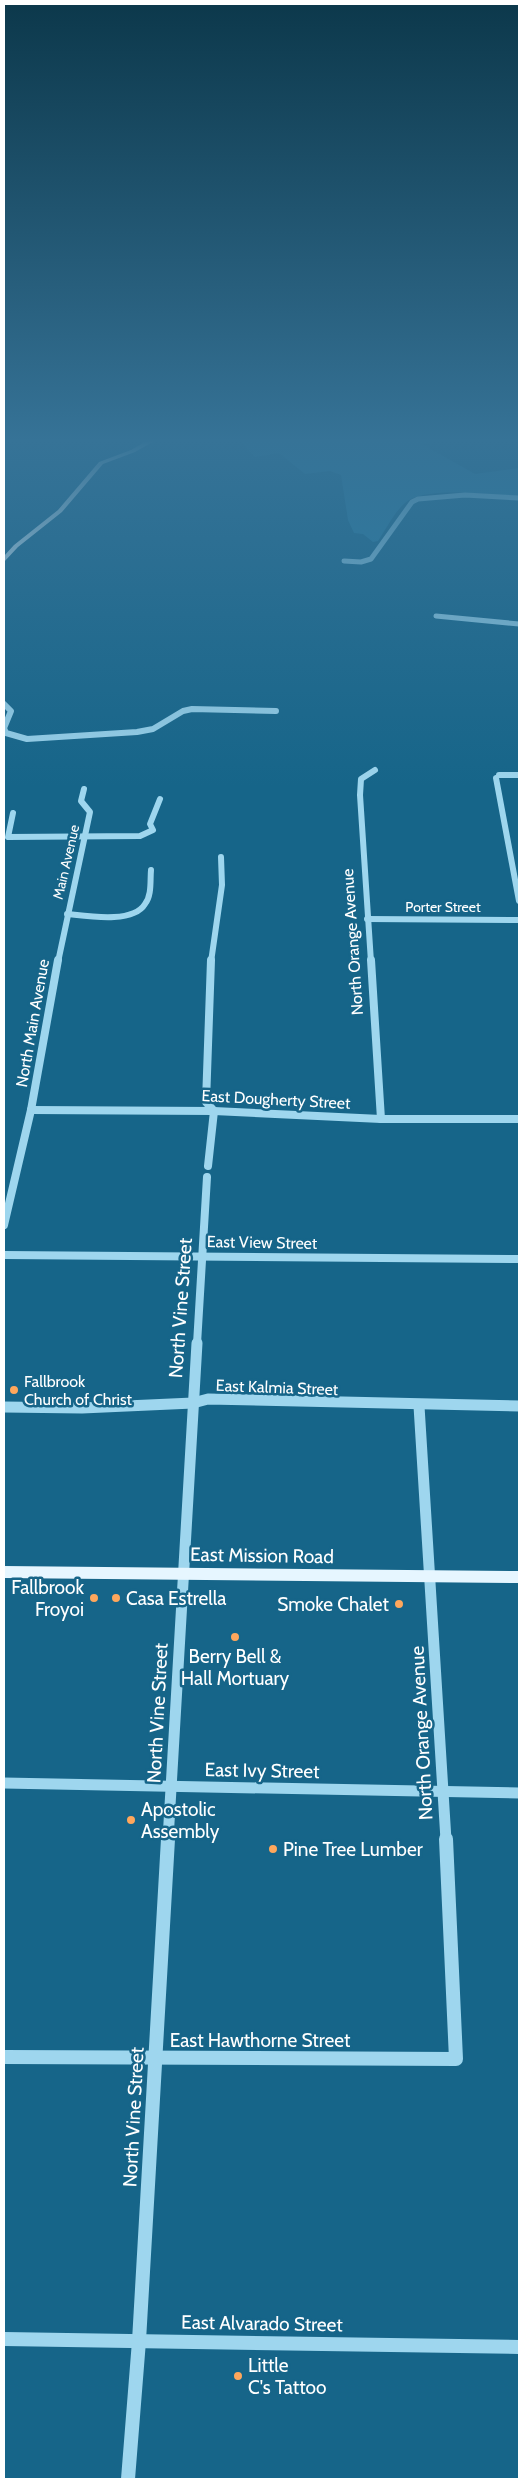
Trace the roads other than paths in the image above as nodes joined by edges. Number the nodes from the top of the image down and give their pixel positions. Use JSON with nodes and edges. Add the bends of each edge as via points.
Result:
{"nodes":[{"id":1,"x":374,"y":555,"type":"edge"},
{"id":2,"x":344,"y":561,"type":"dead end"},
{"id":3,"x":436,"y":616,"type":"dead end"},
{"id":4,"x":519,"y":624,"type":"edge"},
{"id":5,"x":4,"y":704,"type":"edge"},
{"id":6,"x":276,"y":711,"type":"dead end"},
{"id":7,"x":375,"y":770,"type":"dead end"},
{"id":8,"x":519,"y":775,"type":"edge"},
{"id":9,"x":84,"y":788,"type":"dead end"},
{"id":10,"x":160,"y":799,"type":"dead end"},
{"id":11,"x":12,"y":813,"type":"dead end"},
{"id":12,"x":85,"y":836,"type":"junction"},
{"id":13,"x":221,"y":856,"type":"dead end"},
{"id":14,"x":151,"y":870,"type":"dead end"},
{"id":15,"x":519,"y":901,"type":"edge"},
{"id":16,"x":67,"y":914,"type":"junction"},
{"id":17,"x":367,"y":919,"type":"junction"},
{"id":18,"x":519,"y":920,"type":"edge"},
{"id":19,"x":31,"y":1110,"type":"junction"},
{"id":20,"x":214,"y":1111,"type":"junction"},
{"id":21,"x":381,"y":1119,"type":"junction"},
{"id":22,"x":519,"y":1119,"type":"edge"},
{"id":23,"x":208,"y":1166,"type":"dead end"},
{"id":24,"x":207,"y":1177,"type":"dead end"},
{"id":25,"x":4,"y":1225,"type":"edge"},
{"id":26,"x":4,"y":1255,"type":"edge"},
{"id":27,"x":203,"y":1256,"type":"junction"},
{"id":28,"x":519,"y":1259,"type":"edge"},
{"id":29,"x":194,"y":1403,"type":"junction"},
{"id":30,"x":420,"y":1406,"type":"junction"},
{"id":31,"x":519,"y":1406,"type":"edge"},
{"id":32,"x":4,"y":1407,"type":"edge"},
{"id":33,"x":4,"y":1572,"type":"edge"},
{"id":34,"x":20,"y":1572,"type":"junction"},
{"id":35,"x":184,"y":1574,"type":"junction"},
{"id":36,"x":430,"y":1576,"type":"junction"},
{"id":37,"x":519,"y":1577,"type":"edge"},
{"id":38,"x":4,"y":1578,"type":"edge"},
{"id":39,"x":4,"y":1783,"type":"edge"},
{"id":40,"x":173,"y":1787,"type":"junction"},
{"id":41,"x":444,"y":1792,"type":"junction"},
{"id":42,"x":519,"y":1793,"type":"edge"},
{"id":43,"x":4,"y":2057,"type":"edge"},
{"id":44,"x":156,"y":2058,"type":"junction"},
{"id":45,"x":456,"y":2059,"type":"joint"},
{"id":46,"x":4,"y":2340,"type":"edge"},
{"id":47,"x":139,"y":2341,"type":"junction"},
{"id":48,"x":519,"y":2347,"type":"edge"},
{"id":49,"x":128,"y":2479,"type":"edge"}],
"edges":[{"from":1,"to":2,"type":"street","via":[[361,562]]},
{"from":3,"to":4,"type":"street"},
{"from":5,"to":6,"type":"street","via":[[11,711],[4,728],[6,733],[14,738],[27,739],[137,732],[153,729],[192,709]]},
{"from":7,"to":17,"type":"street","name":"North Orange Avenue","via":[[361,779]]},
{"from":8,"to":15,"type":"street","via":[[498,776]]},
{"from":9,"to":12,"type":"street","name":"Main Avenue","via":[[81,801],[90,812]]},
{"from":10,"to":12,"type":"street","via":[[150,824],[153,830],[148,833],[140,836]]},
{"from":11,"to":12,"type":"street","via":[[8,837]]},
{"from":12,"to":16,"type":"street","name":"Main Avenue"},
{"from":13,"to":20,"type":"street","via":[[222,885],[211,957],[206,1102]]},
{"from":14,"to":16,"type":"street","via":[[149,895],[145,906],[136,914]]},
{"from":16,"to":19,"type":"street","name":"North Main Avenue"},
{"from":17,"to":18,"type":"street","name":"Porter Street"},
{"from":17,"to":21,"type":"street","name":"North Orange Avenue"},
{"from":19,"to":20,"type":"street","name":"East Dougherty Street"},
{"from":19,"to":25,"type":"street","name":"North Main Avenue"},
{"from":20,"to":21,"type":"street","name":"East Dougherty Street"},
{"from":20,"to":23,"type":"street"},
{"from":21,"to":22,"type":"street","name":"East Dougherty Street"},
{"from":24,"to":27,"type":"street","name":"North Vine Street"},
{"from":26,"to":27,"type":"street","name":"East View Street"},
{"from":27,"to":28,"type":"street","name":"East View Street"},
{"from":27,"to":29,"type":"street","name":"North Vine Street"},
{"from":29,"to":30,"type":"street","name":"East Kalmia Street","via":[[208,1399]]},
{"from":29,"to":32,"type":"street","name":"East Kalmia Street","via":[[82,1408]]},
{"from":29,"to":35,"type":"street","name":"North Vine Street"},
{"from":30,"to":31,"type":"street","name":"East Kalmia Street"},
{"from":30,"to":36,"type":"street","name":"North Orange Avenue"},
{"from":33,"to":34,"type":"main road","name":"East Mission Road"},
{"from":34,"to":35,"type":"main road","name":"East Mission Road"},
{"from":34,"to":38,"type":"main road"},
{"from":35,"to":36,"type":"main road","name":"East Mission Road"},
{"from":35,"to":40,"type":"street","name":"North Vine Street"},
{"from":36,"to":37,"type":"main road","name":"East Mission Road"},
{"from":36,"to":41,"type":"street","name":"North Orange Avenue"},
{"from":39,"to":40,"type":"street","name":"East Ivy Street"},
{"from":40,"to":41,"type":"street","name":"East Ivy Street"},
{"from":40,"to":44,"type":"street","name":"North Vine Street"},
{"from":41,"to":42,"type":"street","name":"East Ivy Street"},
{"from":41,"to":45,"type":"street","name":"North Orange Avenue"},
{"from":43,"to":44,"type":"street","name":"East Hawthorne Street"},
{"from":44,"to":45,"type":"street","name":"East Hawthorne Street"},
{"from":44,"to":47,"type":"street","name":"North Vine Street"},
{"from":46,"to":47,"type":"street","name":"East Alvarado Street"},
{"from":47,"to":48,"type":"street","name":"East Alvarado Street"},
{"from":47,"to":49,"type":"street","name":"North Vine Street"}]}
